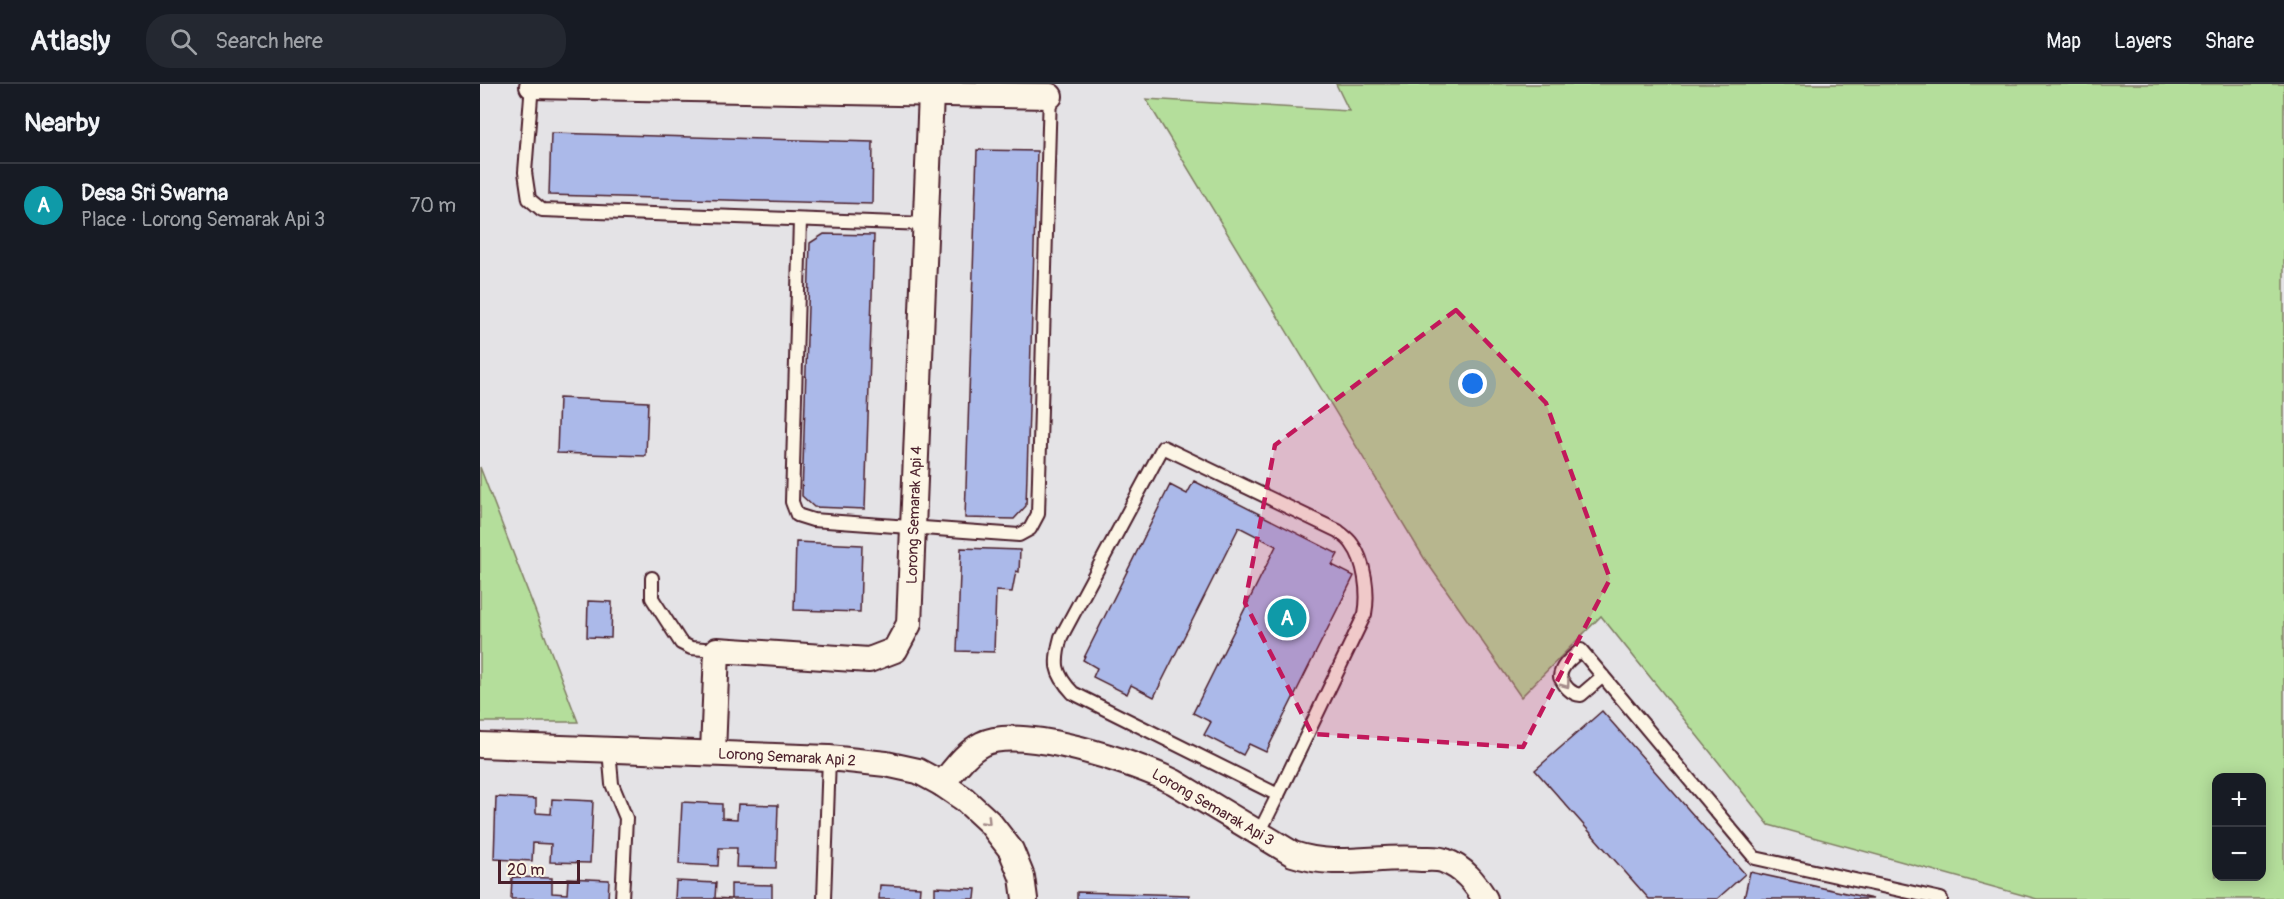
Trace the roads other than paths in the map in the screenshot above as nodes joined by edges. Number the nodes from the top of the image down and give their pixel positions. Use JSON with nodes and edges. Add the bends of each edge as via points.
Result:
{"nodes":[{"id":1,"x":532,"y":85,"type":"edge"},
{"id":2,"x":1050,"y":90,"type":"edge"},
{"id":3,"x":931,"y":94,"type":"junction"},
{"id":4,"x":800,"y":220,"type":"junction"},
{"id":5,"x":926,"y":224,"type":"junction"},
{"id":6,"x":914,"y":526,"type":"junction"},
{"id":7,"x":652,"y":578,"type":"dead end"},
{"id":8,"x":717,"y":650,"type":"junction"},
{"id":9,"x":1603,"y":676,"type":"dead end"},
{"id":10,"x":480,"y":745,"type":"edge"},
{"id":11,"x":609,"y":750,"type":"junction"},
{"id":12,"x":713,"y":753,"type":"junction"},
{"id":13,"x":829,"y":758,"type":"junction"},
{"id":14,"x":942,"y":784,"type":"junction"},
{"id":15,"x":1278,"y":795,"type":"junction"},
{"id":16,"x":1258,"y":833,"type":"junction"},
{"id":17,"x":622,"y":899,"type":"edge"},
{"id":18,"x":824,"y":899,"type":"edge"},
{"id":19,"x":1025,"y":899,"type":"edge"},
{"id":20,"x":1485,"y":899,"type":"edge"},
{"id":21,"x":1941,"y":899,"type":"edge"}],
"edges":[{"from":1,"to":3,"type":"street"},
{"from":1,"to":4,"type":"lane","via":[[525,171],[529,199],[542,210]]},
{"from":2,"to":3,"type":"street"},
{"from":2,"to":6,"type":"lane","via":[[1038,514],[1030,529],[1019,535]]},
{"from":3,"to":5,"type":"street","name":"Lorong Semarak Api 4"},
{"from":4,"to":5,"type":"lane"},
{"from":4,"to":6,"type":"lane","via":[[792,502],[797,515],[813,520]]},
{"from":5,"to":6,"type":"street","name":"Lorong Semarak Api 4"},
{"from":6,"to":8,"type":"street","name":"Lorong Semarak Api 4","via":[[909,624],[895,650],[869,660]]},
{"from":7,"to":8,"type":"lane","via":[[652,598],[681,643]]},
{"from":8,"to":12,"type":"street"},
{"from":9,"to":21,"type":"lane","via":[[1755,858]]},
{"from":10,"to":11,"type":"street","name":"Lorong Semarak Api 2"},
{"from":11,"to":12,"type":"street","name":"Lorong Semarak Api 2"},
{"from":11,"to":17,"type":"lane","via":[[612,784],[626,819]]},
{"from":12,"to":13,"type":"street","name":"Lorong Semarak Api 2"},
{"from":13,"to":14,"type":"street","name":"Lorong Semarak Api 2","via":[[918,771]]},
{"from":13,"to":18,"type":"lane"},
{"from":14,"to":16,"type":"street","name":"Lorong Semarak Api 3","via":[[966,755],[983,744],[1024,738],[1154,772]]},
{"from":14,"to":19,"type":"street","name":"Lorong Semarak Api 2","one_way":true,"via":[[990,823],[1011,850],[1022,877]]},
{"from":15,"to":15,"type":"lane","via":[[1365,614],[1368,600],[1359,555],[1338,531],[1163,447],[1061,637],[1056,668],[1073,693]]},
{"from":15,"to":16,"type":"lane"},
{"from":16,"to":20,"type":"street","name":"Lorong Semarak Api 3","via":[[1309,860],[1445,860],[1470,876]]}]}
